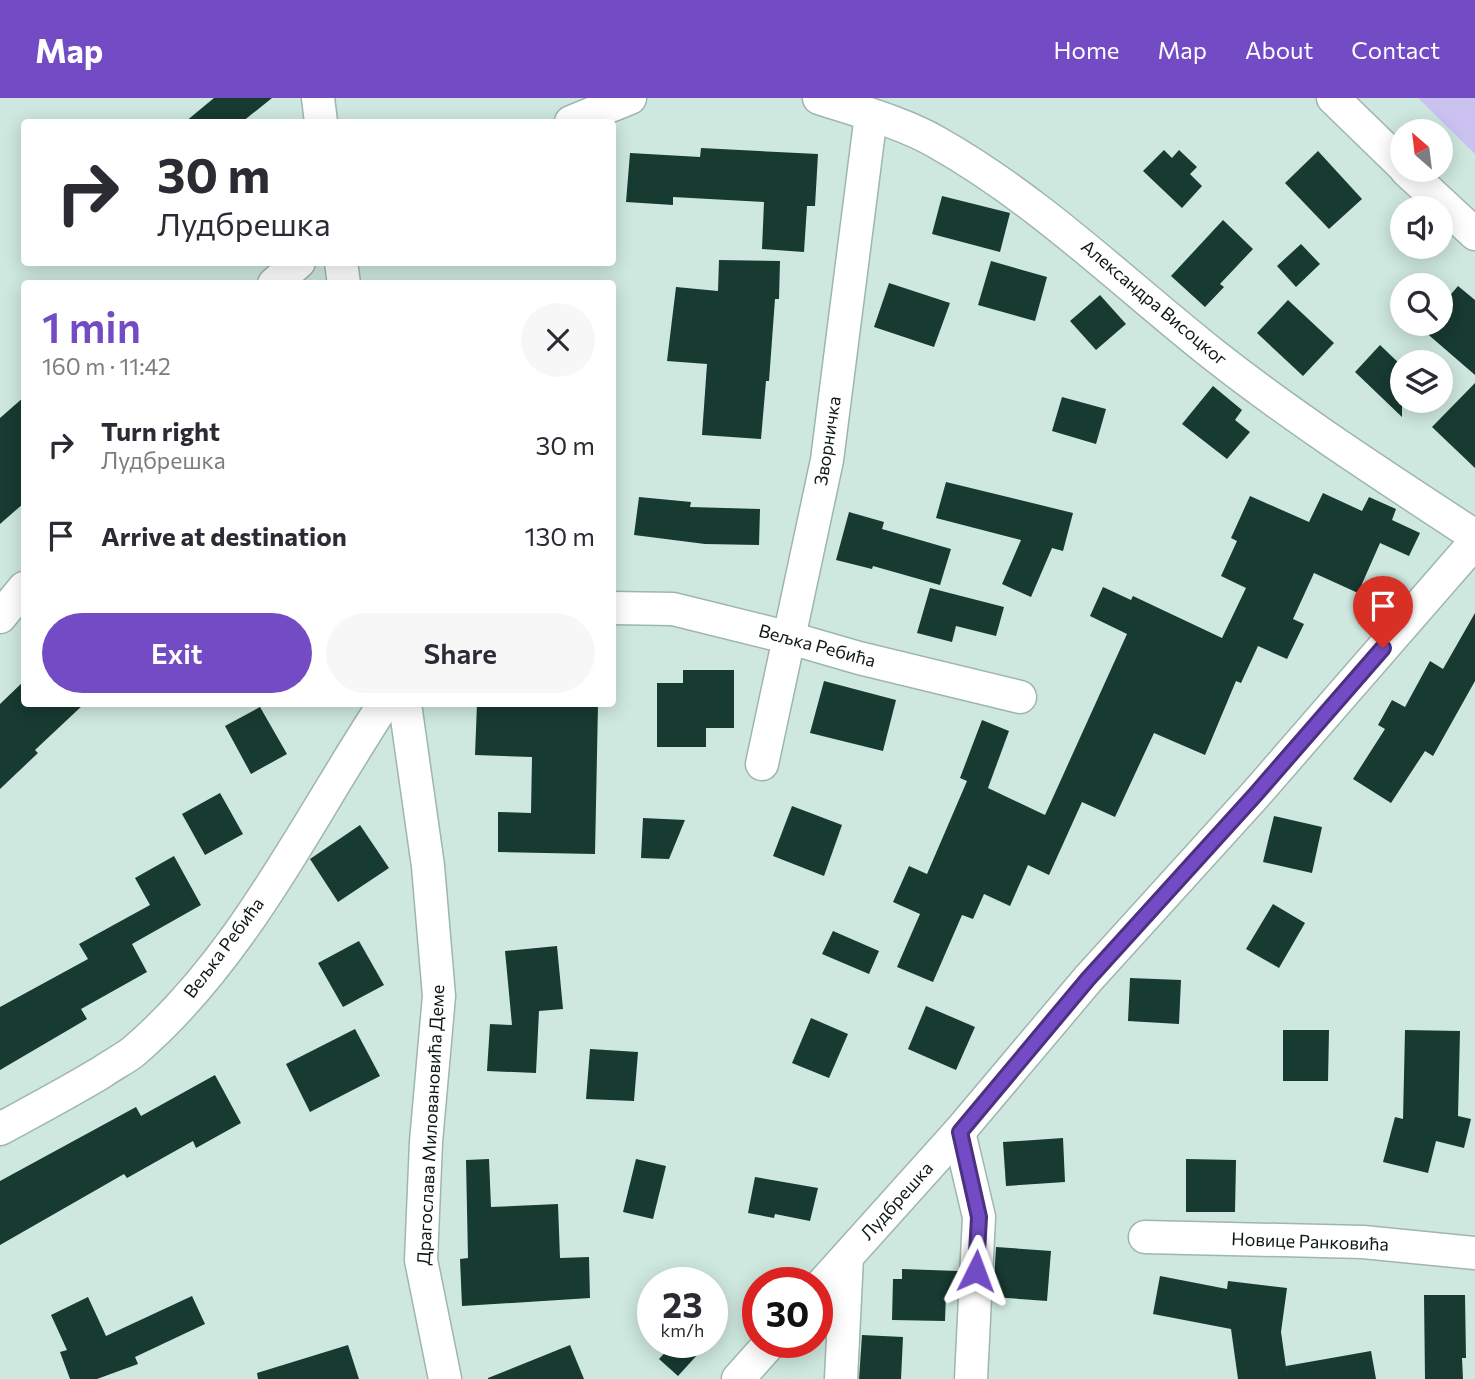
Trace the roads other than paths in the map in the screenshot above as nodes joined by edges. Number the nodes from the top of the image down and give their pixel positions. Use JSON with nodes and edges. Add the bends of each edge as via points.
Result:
{"nodes":[{"id":1,"x":318,"y":98,"type":"edge"},
{"id":2,"x":630,"y":98,"type":"edge"},
{"id":3,"x":819,"y":98,"type":"edge"},
{"id":4,"x":1333,"y":98,"type":"edge"},
{"id":5,"x":871,"y":115,"type":"junction"},
{"id":6,"x":321,"y":119,"type":"edge"},
{"id":7,"x":578,"y":119,"type":"edge"},
{"id":8,"x":1390,"y":153,"type":"edge"},
{"id":9,"x":1419,"y":182,"type":"edge"},
{"id":10,"x":1475,"y":234,"type":"edge"},
{"id":11,"x":294,"y":266,"type":"edge"},
{"id":12,"x":279,"y":280,"type":"edge"},
{"id":13,"x":1475,"y":536,"type":"edge"},
{"id":14,"x":1475,"y":542,"type":"edge"},
{"id":15,"x":21,"y":592,"type":"edge"},
{"id":16,"x":616,"y":608,"type":"edge"},
{"id":17,"x":0,"y":617,"type":"edge"},
{"id":18,"x":790,"y":638,"type":"junction"},
{"id":19,"x":1020,"y":697,"type":"dead end"},
{"id":20,"x":382,"y":707,"type":"edge"},
{"id":21,"x":405,"y":707,"type":"edge"},
{"id":22,"x":762,"y":764,"type":"dead end"},
{"id":23,"x":0,"y":1129,"type":"edge"},
{"id":24,"x":960,"y":1132,"type":"junction"},
{"id":25,"x":1145,"y":1237,"type":"dead end"},
{"id":26,"x":1475,"y":1253,"type":"edge"},
{"id":27,"x":847,"y":1257,"type":"junction"},
{"id":28,"x":833,"y":1272,"type":"edge"},
{"id":29,"x":757,"y":1358,"type":"edge"},
{"id":30,"x":445,"y":1379,"type":"edge"},
{"id":31,"x":738,"y":1379,"type":"edge"},
{"id":32,"x":841,"y":1379,"type":"edge"},
{"id":33,"x":971,"y":1379,"type":"edge"}],
"edges":[{"from":1,"to":6,"type":"street"},
{"from":2,"to":7,"type":"street"},
{"from":3,"to":5,"type":"street","name":"Александра Висоцког"},
{"from":4,"to":8,"type":"street"},
{"from":5,"to":13,"type":"street","name":"Александра Висоцког","via":[[936,142],[1003,185],[1076,237],[1214,355],[1334,443]]},
{"from":5,"to":18,"type":"street","name":"Зворничка","via":[[827,460]]},
{"from":9,"to":10,"type":"street"},
{"from":11,"to":12,"type":"street"},
{"from":14,"to":24,"type":"street","name":"Лудбрешка","via":[[1088,979]]},
{"from":15,"to":17,"type":"street"},
{"from":16,"to":18,"type":"street","name":"Вељка Ребића","via":[[674,609]]},
{"from":18,"to":19,"type":"street","name":"Вељка Ребића"},
{"from":18,"to":22,"type":"street","name":"Зворничка"},
{"from":20,"to":23,"type":"street","name":"Вељка Ребића","via":[[244,926],[189,998],[132,1053]]},
{"from":21,"to":30,"type":"street","name":"Драгослава Миловановића Деме","via":[[428,866],[439,996],[421,1260]]},
{"from":24,"to":27,"type":"street","name":"Лудбрешка"},
{"from":24,"to":33,"type":"street","via":[[979,1217]]},
{"from":25,"to":26,"type":"street","name":"Новице Ранковића","via":[[1363,1242]]},
{"from":27,"to":28,"type":"street","name":"Лудбрешка"},
{"from":27,"to":32,"type":"street"},
{"from":29,"to":31,"type":"street"}]}
